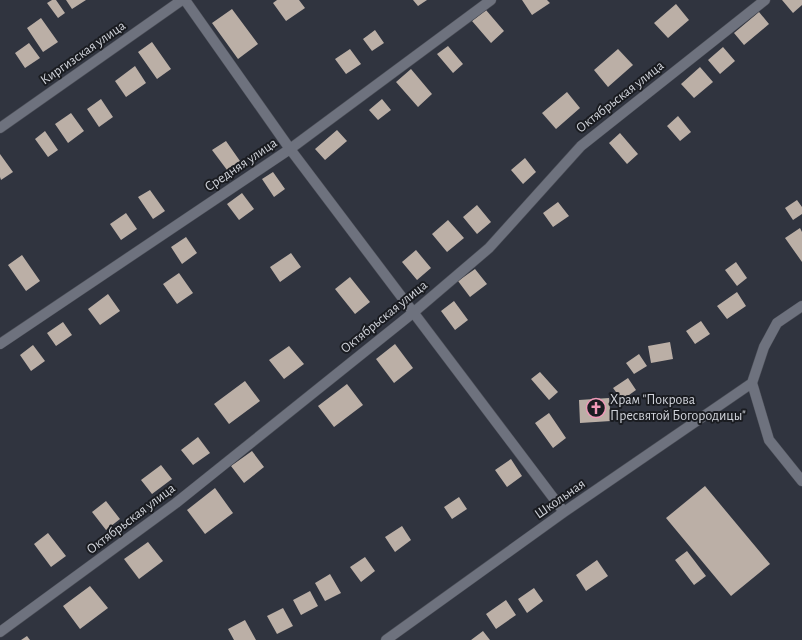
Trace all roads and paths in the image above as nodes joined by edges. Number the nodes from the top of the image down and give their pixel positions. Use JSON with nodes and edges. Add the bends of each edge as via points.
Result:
{"nodes":[{"id":1,"x":184,"y":0,"type":"edge"},
{"id":2,"x":490,"y":0,"type":"edge"},
{"id":3,"x":765,"y":0,"type":"edge"},
{"id":4,"x":0,"y":128,"type":"edge"},
{"id":5,"x":290,"y":149,"type":"junction"},
{"id":6,"x":802,"y":306,"type":"edge"},
{"id":7,"x":414,"y":312,"type":"junction"},
{"id":8,"x":0,"y":344,"type":"edge"},
{"id":9,"x":752,"y":383,"type":"junction"},
{"id":10,"x":802,"y":481,"type":"edge"},
{"id":11,"x":564,"y":512,"type":"junction"},
{"id":12,"x":0,"y":632,"type":"edge"},
{"id":13,"x":386,"y":640,"type":"edge"}],
"edges":[{"from":1,"to":4,"type":"street","name":"Киргизская улица"},
{"from":1,"to":5,"type":"street"},
{"from":2,"to":5,"type":"street","name":"Средняя улица"},
{"from":3,"to":7,"type":"street","name":"Октябрьская улица","via":[[581,146],[489,248]]},
{"from":5,"to":7,"type":"street"},
{"from":5,"to":8,"type":"street","name":"Средняя улица"},
{"from":6,"to":9,"type":"street","via":[[778,323],[764,347]]},
{"from":7,"to":11,"type":"street"},
{"from":7,"to":12,"type":"street","name":"Октябрьская улица","via":[[176,504]]},
{"from":9,"to":10,"type":"street","via":[[769,440]]},
{"from":9,"to":11,"type":"street","name":"Школьная"},
{"from":11,"to":13,"type":"street","name":"Школьная"}]}
